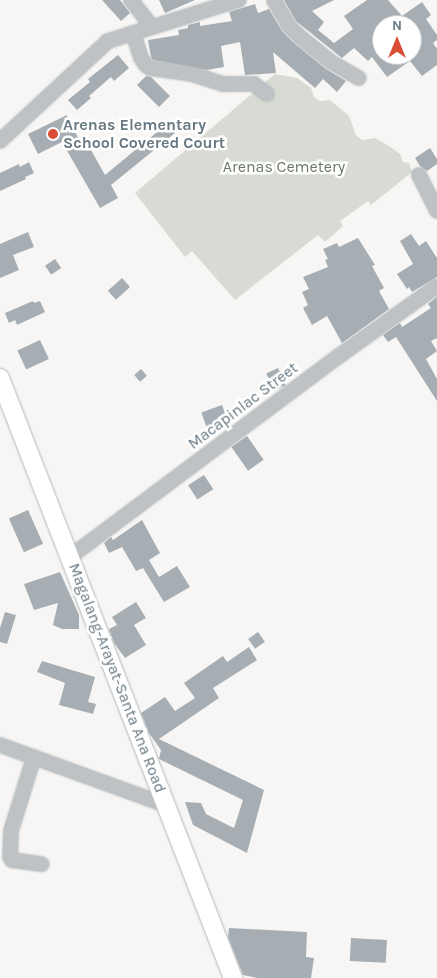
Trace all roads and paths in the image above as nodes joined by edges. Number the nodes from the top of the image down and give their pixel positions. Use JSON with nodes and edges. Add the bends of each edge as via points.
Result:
{"nodes":[{"id":1,"x":132,"y":0,"type":"edge"},
{"id":2,"x":239,"y":0,"type":"edge"},
{"id":3,"x":274,"y":0,"type":"edge"},
{"id":4,"x":152,"y":26,"type":"junction"},
{"id":5,"x":133,"y":33,"type":"junction"},
{"id":6,"x":359,"y":78,"type":"dead end"},
{"id":7,"x":267,"y":94,"type":"dead end"},
{"id":8,"x":0,"y":141,"type":"edge"},
{"id":9,"x":419,"y":175,"type":"dead end"},
{"id":10,"x":437,"y":211,"type":"edge"},
{"id":11,"x":437,"y":286,"type":"edge"},
{"id":12,"x":0,"y":378,"type":"edge"},
{"id":13,"x":70,"y":556,"type":"junction"},
{"id":14,"x":0,"y":745,"type":"edge"},
{"id":15,"x":34,"y":757,"type":"junction"},
{"id":16,"x":166,"y":805,"type":"junction"},
{"id":17,"x":5,"y":835,"type":"edge"},
{"id":18,"x":42,"y":864,"type":"dead end"},
{"id":19,"x":233,"y":978,"type":"edge"}],
"edges":[{"from":1,"to":4,"type":"street"},
{"from":2,"to":4,"type":"street"},
{"from":3,"to":6,"type":"street","via":[[289,26],[300,37],[330,62]]},
{"from":4,"to":5,"type":"street"},
{"from":5,"to":7,"type":"street","via":[[141,58],[150,68],[192,74],[223,84],[254,84]]},
{"from":5,"to":8,"type":"street","via":[[108,41]]},
{"from":9,"to":10,"type":"street"},
{"from":11,"to":13,"type":"street","name":"Macapinlac Street"},
{"from":12,"to":13,"type":"main road","name":"Magalang-Arayat-Santa Ana Road"},
{"from":13,"to":16,"type":"main road","name":"Magalang-Arayat-Santa Ana Road"},
{"from":14,"to":15,"type":"street"},
{"from":15,"to":16,"type":"street"},
{"from":15,"to":17,"type":"street"},
{"from":16,"to":19,"type":"main road","name":"Magalang-Arayat-Santa Ana Road"},
{"from":17,"to":18,"type":"street","via":[[12,860]]}]}
